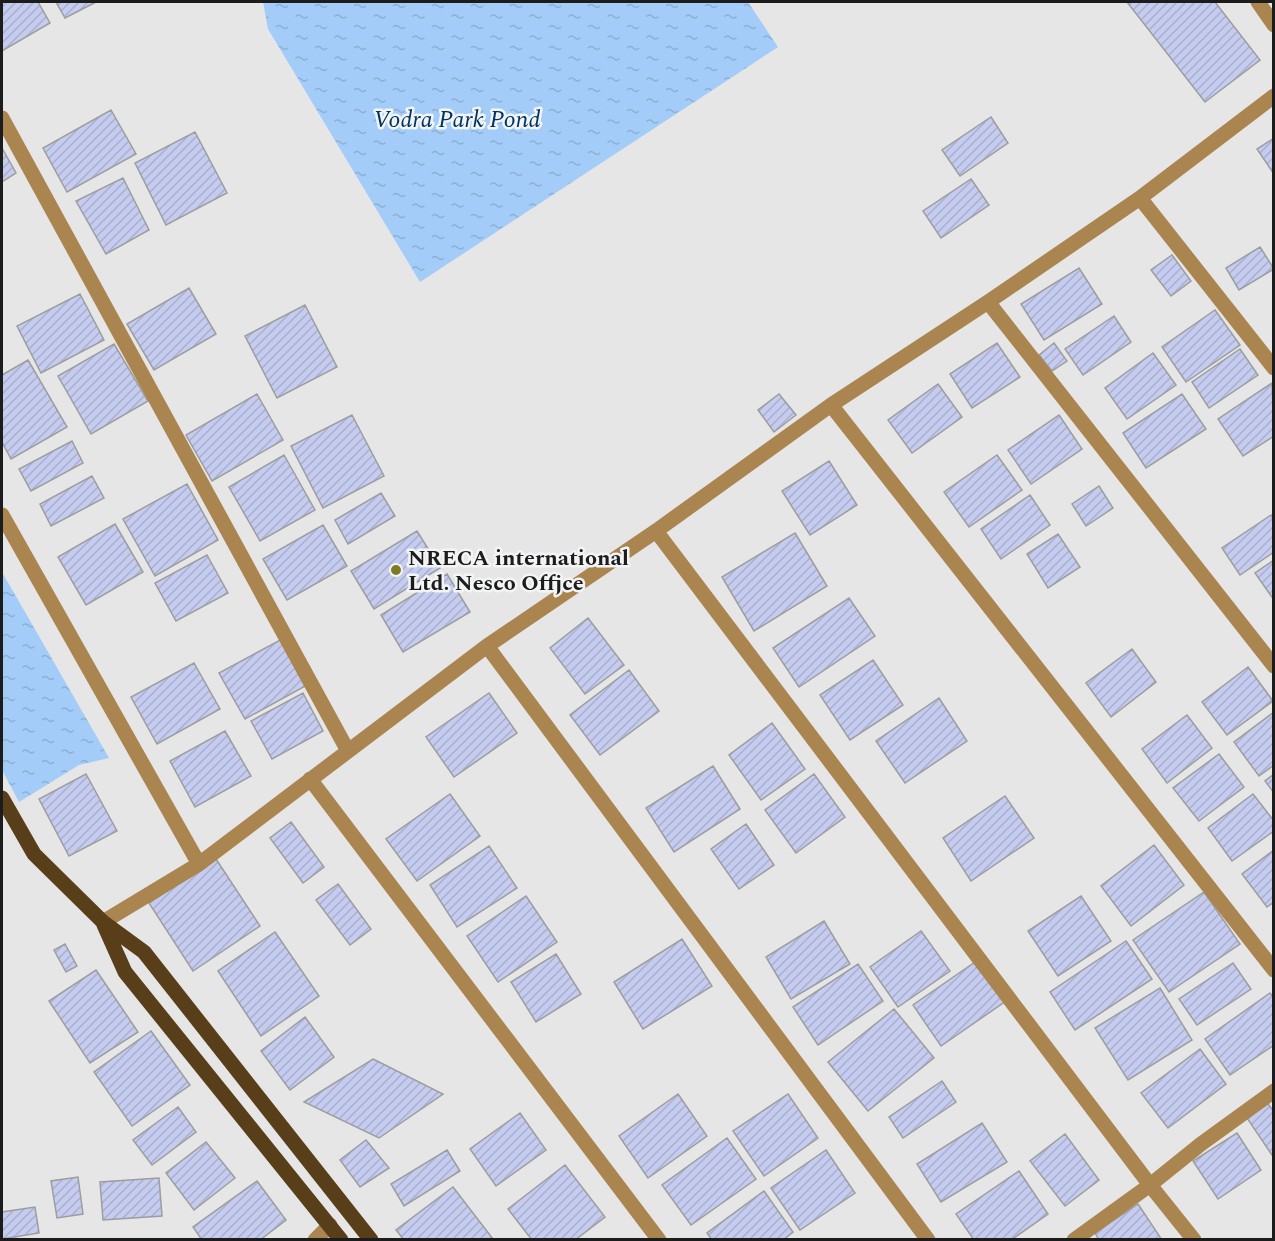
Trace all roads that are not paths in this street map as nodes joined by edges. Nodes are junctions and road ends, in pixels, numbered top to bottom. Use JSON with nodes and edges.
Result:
{"nodes":[{"id":1,"x":1258,"y":2,"type":"edge"},
{"id":2,"x":1274,"y":25,"type":"edge"},
{"id":3,"x":1274,"y":96,"type":"edge"},
{"id":4,"x":2,"y":117,"type":"edge"},
{"id":5,"x":1140,"y":198,"type":"junction"},
{"id":6,"x":988,"y":302,"type":"junction"},
{"id":7,"x":1274,"y":368,"type":"edge"},
{"id":8,"x":831,"y":405,"type":"junction"},
{"id":9,"x":2,"y":515,"type":"edge"},
{"id":10,"x":656,"y":531,"type":"junction"},
{"id":11,"x":487,"y":646,"type":"junction"},
{"id":12,"x":1274,"y":666,"type":"edge"},
{"id":13,"x":348,"y":751,"type":"junction"},
{"id":14,"x":310,"y":779,"type":"junction"},
{"id":15,"x":2,"y":798,"type":"edge"},
{"id":16,"x":199,"y":864,"type":"junction"},
{"id":17,"x":103,"y":922,"type":"junction"},
{"id":18,"x":1274,"y":970,"type":"edge"},
{"id":19,"x":1274,"y":1091,"type":"edge"},
{"id":20,"x":1150,"y":1185,"type":"junction"},
{"id":21,"x":330,"y":1226,"type":"junction"},
{"id":22,"x":315,"y":1239,"type":"edge"},
{"id":23,"x":341,"y":1239,"type":"edge"},
{"id":24,"x":371,"y":1239,"type":"edge"},
{"id":25,"x":659,"y":1239,"type":"edge"},
{"id":26,"x":928,"y":1239,"type":"edge"},
{"id":27,"x":1074,"y":1239,"type":"edge"},
{"id":28,"x":1194,"y":1239,"type":"edge"}],
"edges":[{"from":1,"to":2,"type":"street"},
{"from":3,"to":5,"type":"street"},
{"from":4,"to":13,"type":"street"},
{"from":5,"to":6,"type":"street"},
{"from":5,"to":7,"type":"street"},
{"from":6,"to":8,"type":"street"},
{"from":6,"to":12,"type":"street"},
{"from":8,"to":10,"type":"street"},
{"from":8,"to":18,"type":"street"},
{"from":9,"to":16,"type":"street"},
{"from":10,"to":11,"type":"street"},
{"from":10,"to":20,"type":"street"},
{"from":11,"to":13,"type":"street"},
{"from":11,"to":26,"type":"street"},
{"from":13,"to":14,"type":"street"},
{"from":14,"to":16,"type":"street"},
{"from":14,"to":25,"type":"street"},
{"from":15,"to":17,"type":"main road"},
{"from":16,"to":17,"type":"street"},
{"from":17,"to":21,"type":"main road"},
{"from":17,"to":24,"type":"main road"},
{"from":19,"to":20,"type":"street"},
{"from":20,"to":27,"type":"street"},
{"from":20,"to":28,"type":"street"},
{"from":21,"to":22,"type":"street"},
{"from":21,"to":23,"type":"main road"}]}
